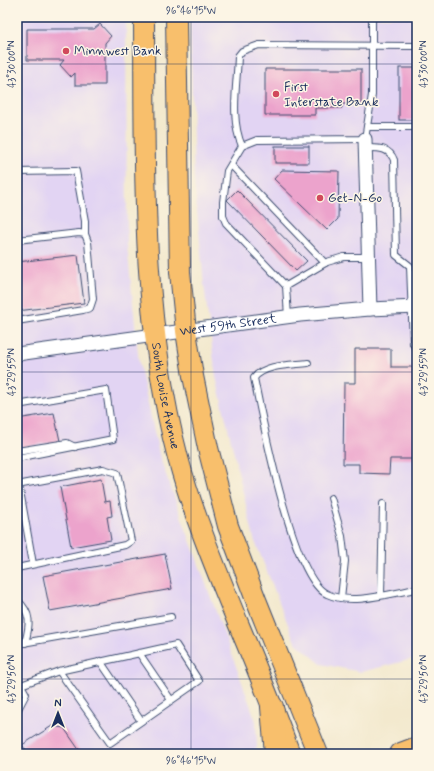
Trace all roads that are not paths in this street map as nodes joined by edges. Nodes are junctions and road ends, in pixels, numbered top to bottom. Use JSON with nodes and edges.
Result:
{"nodes":[{"id":1,"x":144,"y":17,"type":"edge"},
{"id":2,"x":176,"y":17,"type":"edge"},
{"id":3,"x":372,"y":17,"type":"edge"},
{"id":4,"x":417,"y":46,"type":"edge"},
{"id":5,"x":372,"y":47,"type":"junction"},
{"id":6,"x":417,"y":126,"type":"edge"},
{"id":7,"x":366,"y":138,"type":"junction"},
{"id":8,"x":242,"y":146,"type":"junction"},
{"id":9,"x":231,"y":165,"type":"junction"},
{"id":10,"x":17,"y":172,"type":"edge"},
{"id":11,"x":85,"y":234,"type":"junction"},
{"id":12,"x":17,"y":240,"type":"edge"},
{"id":13,"x":368,"y":257,"type":"junction"},
{"id":14,"x":325,"y":263,"type":"junction"},
{"id":15,"x":286,"y":286,"type":"junction"},
{"id":16,"x":414,"y":307,"type":"edge"},
{"id":17,"x":370,"y":308,"type":"junction"},
{"id":18,"x":288,"y":317,"type":"junction"},
{"id":19,"x":17,"y":321,"type":"edge"},
{"id":20,"x":186,"y":331,"type":"junction"},
{"id":21,"x":155,"y":335,"type":"junction"},
{"id":22,"x":416,"y":349,"type":"edge"},
{"id":23,"x":17,"y":354,"type":"edge"},
{"id":24,"x":308,"y":363,"type":"dead end"},
{"id":25,"x":17,"y":405,"type":"edge"},
{"id":26,"x":75,"y":446,"type":"junction"},
{"id":27,"x":17,"y":451,"type":"edge"},
{"id":28,"x":17,"y":458,"type":"edge"},
{"id":29,"x":18,"y":485,"type":"edge"},
{"id":30,"x":331,"y":498,"type":"dead end"},
{"id":31,"x":383,"y":504,"type":"dead end"},
{"id":32,"x":33,"y":564,"type":"junction"},
{"id":33,"x":17,"y":568,"type":"edge"},
{"id":34,"x":417,"y":589,"type":"edge"},
{"id":35,"x":381,"y":595,"type":"junction"},
{"id":36,"x":342,"y":598,"type":"junction"},
{"id":37,"x":17,"y":600,"type":"edge"},
{"id":38,"x":171,"y":617,"type":"dead end"},
{"id":39,"x":25,"y":643,"type":"junction"},
{"id":40,"x":17,"y":644,"type":"edge"},
{"id":41,"x":140,"y":653,"type":"junction"},
{"id":42,"x":100,"y":662,"type":"junction"},
{"id":43,"x":59,"y":671,"type":"junction"},
{"id":44,"x":19,"y":684,"type":"edge"},
{"id":45,"x":171,"y":700,"type":"junction"},
{"id":46,"x":272,"y":707,"type":"junction"},
{"id":47,"x":17,"y":711,"type":"edge"},
{"id":48,"x":141,"y":721,"type":"junction"},
{"id":49,"x":417,"y":748,"type":"edge"},
{"id":50,"x":276,"y":754,"type":"edge"},
{"id":51,"x":290,"y":754,"type":"edge"},
{"id":52,"x":318,"y":754,"type":"edge"},
{"id":53,"x":401,"y":754,"type":"edge"}],
"edges":[{"from":1,"to":21,"type":"main road","name":"South Louise Avenue"},
{"from":2,"to":20,"type":"main road"},
{"from":3,"to":5,"type":"lane"},
{"from":4,"to":5,"type":"lane"},
{"from":5,"to":7,"type":"lane"},
{"from":5,"to":8,"type":"lane"},
{"from":6,"to":7,"type":"lane"},
{"from":7,"to":8,"type":"lane"},
{"from":7,"to":13,"type":"street"},
{"from":7,"to":16,"type":"lane"},
{"from":8,"to":9,"type":"lane"},
{"from":9,"to":14,"type":"lane"},
{"from":9,"to":15,"type":"lane"},
{"from":10,"to":11,"type":"lane"},
{"from":11,"to":12,"type":"lane"},
{"from":11,"to":19,"type":"lane"},
{"from":13,"to":14,"type":"lane"},
{"from":13,"to":17,"type":"street"},
{"from":14,"to":15,"type":"lane"},
{"from":15,"to":18,"type":"lane"},
{"from":16,"to":17,"type":"street","name":"West 59th Street"},
{"from":16,"to":22,"type":"lane"},
{"from":17,"to":18,"type":"street","name":"West 59th Street"},
{"from":18,"to":20,"type":"street","name":"West 59th Street"},
{"from":20,"to":21,"type":"street","name":"West 59th Street"},
{"from":20,"to":52,"type":"main road"},
{"from":21,"to":23,"type":"street","name":"West 59th Street"},
{"from":21,"to":46,"type":"main road","name":"South Louise Avenue"},
{"from":24,"to":36,"type":"lane"},
{"from":25,"to":26,"type":"lane"},
{"from":26,"to":27,"type":"lane"},
{"from":26,"to":28,"type":"lane"},
{"from":29,"to":32,"type":"lane"},
{"from":29,"to":32,"type":"lane"},
{"from":30,"to":36,"type":"lane"},
{"from":31,"to":35,"type":"lane"},
{"from":32,"to":33,"type":"lane"},
{"from":34,"to":35,"type":"lane"},
{"from":35,"to":36,"type":"lane"},
{"from":37,"to":39,"type":"lane"},
{"from":38,"to":39,"type":"lane"},
{"from":39,"to":40,"type":"lane"},
{"from":41,"to":42,"type":"lane"},
{"from":41,"to":45,"type":"lane"},
{"from":41,"to":45,"type":"lane"},
{"from":42,"to":43,"type":"lane"},
{"from":42,"to":48,"type":"lane"},
{"from":43,"to":44,"type":"lane"},
{"from":43,"to":48,"type":"lane"},
{"from":44,"to":47,"type":"lane"},
{"from":45,"to":48,"type":"lane"},
{"from":46,"to":50,"type":"highway"},
{"from":46,"to":51,"type":"main road","name":"South Louise Avenue"},
{"from":49,"to":53,"type":"highway"}]}
